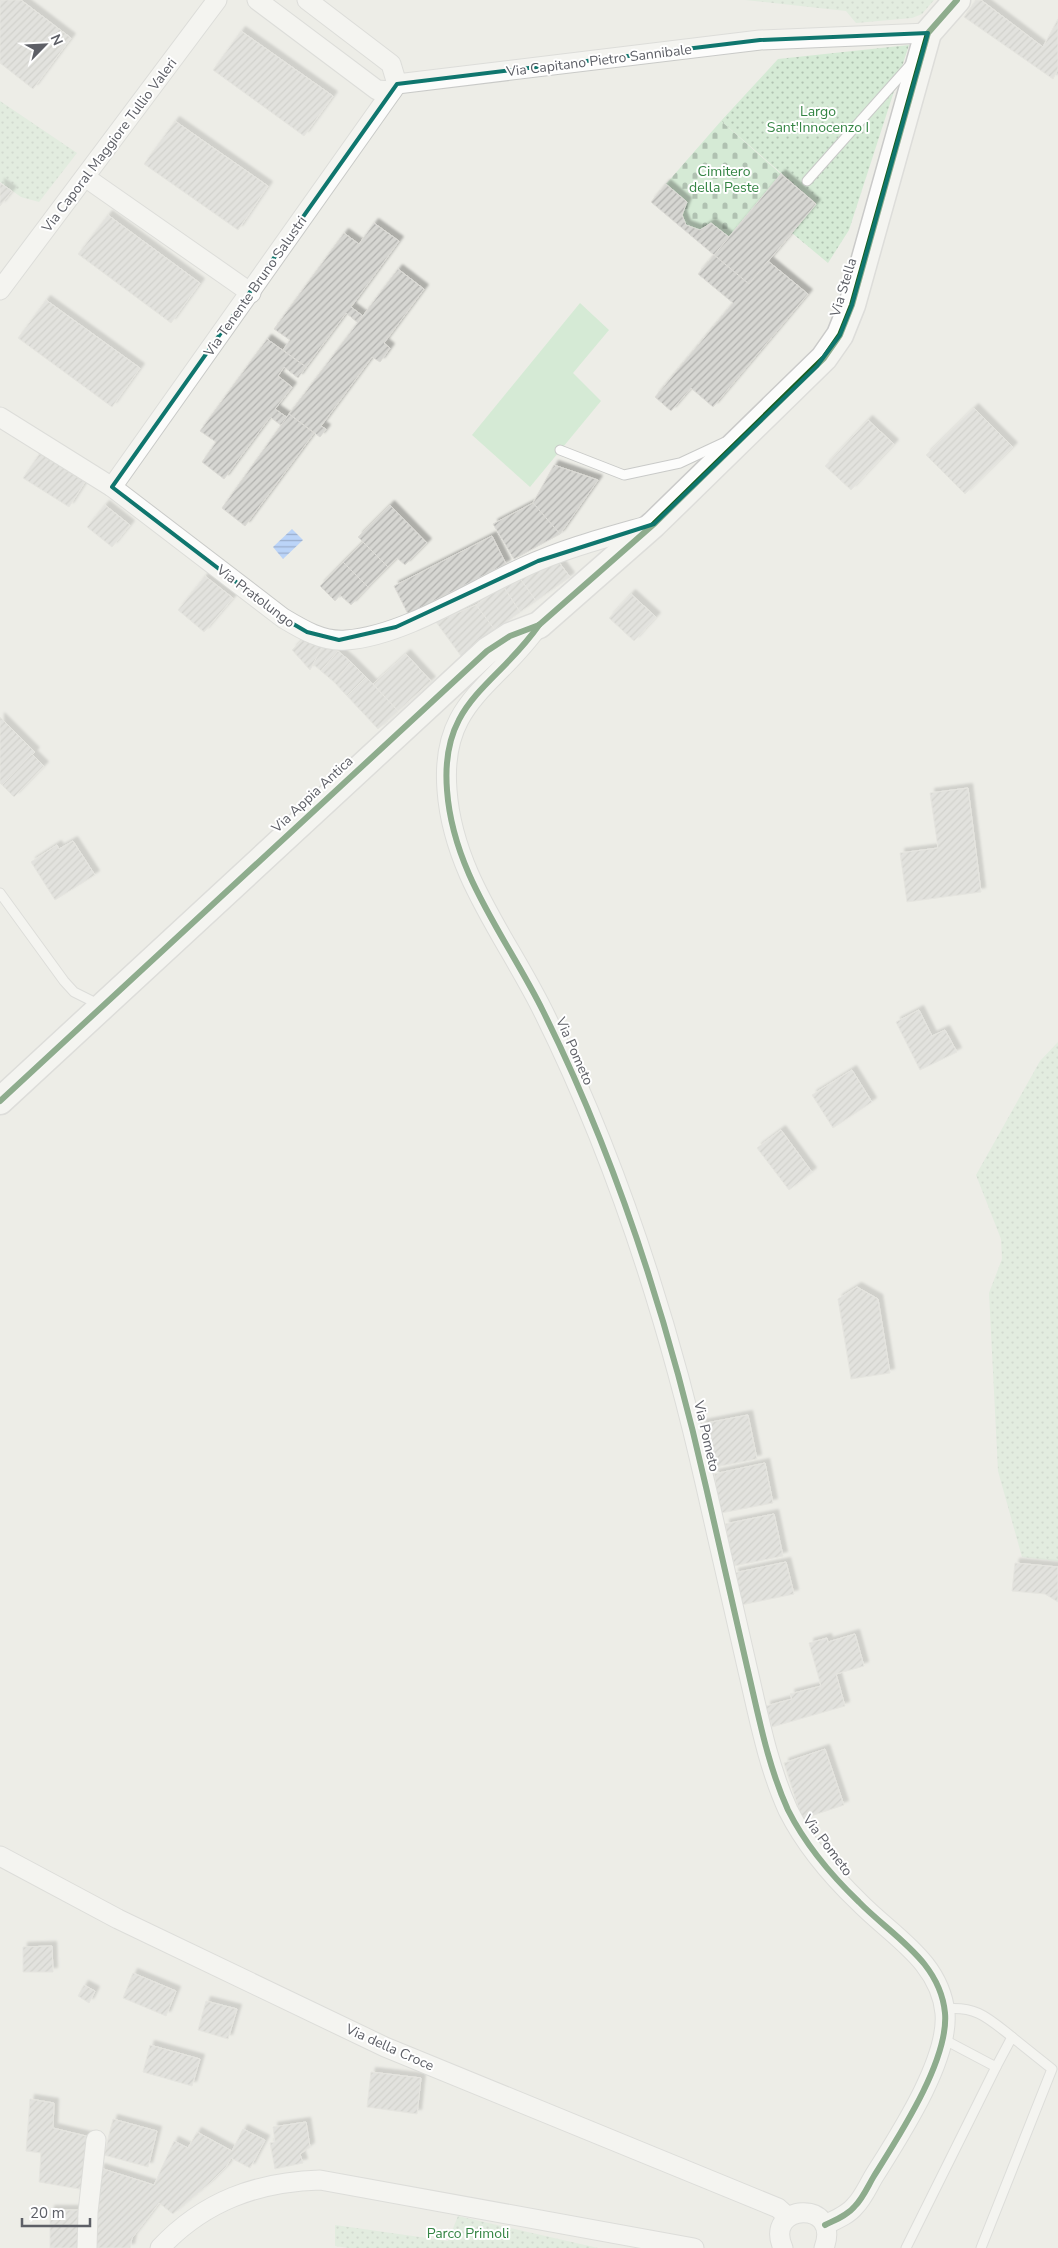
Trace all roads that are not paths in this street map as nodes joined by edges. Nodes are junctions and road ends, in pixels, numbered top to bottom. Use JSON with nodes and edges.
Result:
{"nodes":[{"id":1,"x":218,"y":0,"type":"edge"},
{"id":2,"x":256,"y":0,"type":"edge"},
{"id":3,"x":307,"y":0,"type":"edge"},
{"id":4,"x":957,"y":0,"type":"edge"},
{"id":5,"x":926,"y":42,"type":"junction"},
{"id":6,"x":394,"y":88,"type":"junction"},
{"id":7,"x":85,"y":177,"type":"junction"},
{"id":8,"x":807,"y":181,"type":"dead end"},
{"id":9,"x":0,"y":290,"type":"edge"},
{"id":10,"x":251,"y":293,"type":"junction"},
{"id":11,"x":0,"y":416,"type":"edge"},
{"id":12,"x":752,"y":429,"type":"junction"},
{"id":13,"x":560,"y":450,"type":"dead end"},
{"id":14,"x":112,"y":487,"type":"junction"},
{"id":15,"x":654,"y":524,"type":"junction"},
{"id":16,"x":539,"y":624,"type":"junction"},
{"id":17,"x":0,"y":893,"type":"edge"},
{"id":18,"x":103,"y":1007,"type":"junction"},
{"id":19,"x":0,"y":1101,"type":"edge"},
{"id":20,"x":0,"y":1856,"type":"edge"},
{"id":21,"x":945,"y":2009,"type":"junction"},
{"id":22,"x":1012,"y":2037,"type":"junction"},
{"id":23,"x":943,"y":2039,"type":"junction"},
{"id":24,"x":996,"y":2067,"type":"junction"},
{"id":25,"x":96,"y":2140,"type":"dead end"},
{"id":26,"x":788,"y":2217,"type":"junction"},
{"id":27,"x":825,"y":2225,"type":"junction"},
{"id":28,"x":167,"y":2244,"type":"edge"},
{"id":29,"x":87,"y":2248,"type":"edge"},
{"id":30,"x":694,"y":2248,"type":"edge"},
{"id":31,"x":783,"y":2248,"type":"edge"},
{"id":32,"x":824,"y":2248,"type":"edge"},
{"id":33,"x":906,"y":2248,"type":"edge"},
{"id":34,"x":981,"y":2248,"type":"edge"}],
"edges":[{"from":1,"to":7,"type":"street","name":"Via Caporal Maggiore Tullio Valeri"},
{"from":2,"to":6,"type":"street","name":"Via Capitano Pietro Sannibale"},
{"from":3,"to":6,"type":"street"},
{"from":4,"to":5,"type":"street","name":"Via Stella"},
{"from":5,"to":6,"type":"street","name":"Via Capitano Pietro Sannibale"},
{"from":5,"to":8,"type":"lane"},
{"from":5,"to":12,"type":"street","name":"Via Stella"},
{"from":6,"to":10,"type":"street","name":"Via Tenente Bruno Salustri"},
{"from":7,"to":9,"type":"street","name":"Via Caporal Maggiore Tullio Valeri"},
{"from":7,"to":10,"type":"street"},
{"from":10,"to":14,"type":"street","name":"Via Tenente Bruno Salustri"},
{"from":11,"to":14,"type":"street","name":"Via Pratolungo"},
{"from":12,"to":13,"type":"lane"},
{"from":12,"to":15,"type":"street","name":"Via Stella"},
{"from":14,"to":15,"type":"street","name":"Via Pratolungo"},
{"from":15,"to":16,"type":"street","name":"Via Appia Antica"},
{"from":16,"to":18,"type":"street","name":"Via Appia Antica"},
{"from":16,"to":21,"type":"street","name":"Via Pometo"},
{"from":17,"to":18,"type":"lane"},
{"from":18,"to":19,"type":"street","name":"Via Appia Antica"},
{"from":20,"to":26,"type":"street","name":"Via della Croce"},
{"from":21,"to":22,"type":"lane"},
{"from":21,"to":23,"type":"street","name":"Via Pometo"},
{"from":22,"to":24,"type":"lane"},
{"from":22,"to":34,"type":"lane"},
{"from":23,"to":24,"type":"lane"},
{"from":23,"to":27,"type":"street","name":"Via Pometo"},
{"from":24,"to":33,"type":"lane"},
{"from":25,"to":29,"type":"street"},
{"from":26,"to":27,"type":"street"},
{"from":26,"to":31,"type":"street"},
{"from":27,"to":32,"type":"street"},
{"from":28,"to":30,"type":"street"}]}
